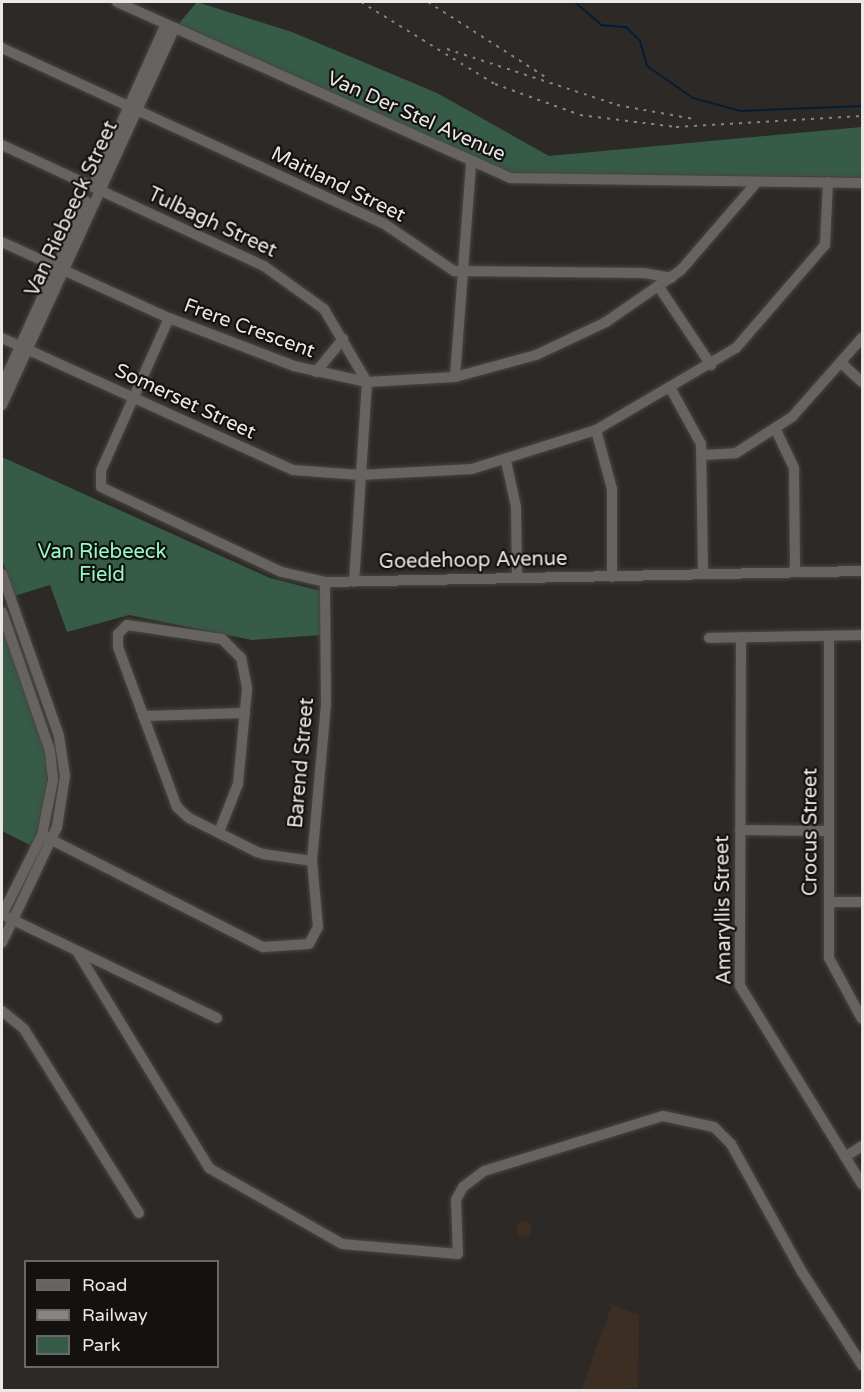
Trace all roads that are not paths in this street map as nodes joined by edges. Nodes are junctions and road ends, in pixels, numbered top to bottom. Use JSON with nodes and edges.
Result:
{"nodes":[{"id":1,"x":117,"y":2,"type":"edge"},
{"id":2,"x":171,"y":26,"type":"junction"},
{"id":3,"x":2,"y":48,"type":"edge"},
{"id":4,"x":133,"y":108,"type":"junction"},
{"id":5,"x":2,"y":145,"type":"edge"},
{"id":6,"x":471,"y":163,"type":"junction"},
{"id":7,"x":757,"y":182,"type":"junction"},
{"id":8,"x":828,"y":182,"type":"junction"},
{"id":9,"x":862,"y":183,"type":"edge"},
{"id":10,"x":95,"y":188,"type":"junction"},
{"id":11,"x":2,"y":242,"type":"edge"},
{"id":12,"x":60,"y":268,"type":"junction"},
{"id":13,"x":463,"y":273,"type":"junction"},
{"id":14,"x":672,"y":278,"type":"junction"},
{"id":15,"x":659,"y":287,"type":"junction"},
{"id":16,"x":169,"y":318,"type":"junction"},
{"id":17,"x":2,"y":338,"type":"edge"},
{"id":18,"x":862,"y":338,"type":"edge"},
{"id":19,"x":343,"y":339,"type":"junction"},
{"id":20,"x":23,"y":348,"type":"junction"},
{"id":21,"x":841,"y":363,"type":"junction"},
{"id":22,"x":711,"y":365,"type":"junction"},
{"id":23,"x":316,"y":372,"type":"junction"},
{"id":24,"x":455,"y":377,"type":"junction"},
{"id":25,"x":367,"y":382,"type":"junction"},
{"id":26,"x":862,"y":382,"type":"edge"},
{"id":27,"x":2,"y":386,"type":"edge"},
{"id":28,"x":672,"y":391,"type":"junction"},
{"id":29,"x":134,"y":399,"type":"junction"},
{"id":30,"x":2,"y":405,"type":"edge"},
{"id":31,"x":775,"y":428,"type":"junction"},
{"id":32,"x":596,"y":430,"type":"junction"},
{"id":33,"x":702,"y":454,"type":"junction"},
{"id":34,"x":507,"y":461,"type":"junction"},
{"id":35,"x":360,"y":475,"type":"junction"},
{"id":36,"x":862,"y":571,"type":"edge"},
{"id":37,"x":795,"y":572,"type":"junction"},
{"id":38,"x":2,"y":574,"type":"edge"},
{"id":39,"x":703,"y":574,"type":"junction"},
{"id":40,"x":612,"y":576,"type":"junction"},
{"id":41,"x":517,"y":578,"type":"junction"},
{"id":42,"x":325,"y":582,"type":"junction"},
{"id":43,"x":354,"y":582,"type":"junction"},
{"id":44,"x":2,"y":612,"type":"edge"},
{"id":45,"x":862,"y":635,"type":"edge"},
{"id":46,"x":829,"y":636,"type":"junction"},
{"id":47,"x":741,"y":637,"type":"junction"},
{"id":48,"x":709,"y":638,"type":"dead end"},
{"id":49,"x":245,"y":713,"type":"junction"},
{"id":50,"x":143,"y":716,"type":"junction"},
{"id":51,"x":740,"y":830,"type":"junction"},
{"id":52,"x":829,"y":831,"type":"junction"},
{"id":53,"x":219,"y":832,"type":"junction"},
{"id":54,"x":47,"y":838,"type":"junction"},
{"id":55,"x":312,"y":861,"type":"junction"},
{"id":56,"x":829,"y":902,"type":"junction"},
{"id":57,"x":862,"y":903,"type":"edge"},
{"id":58,"x":2,"y":914,"type":"edge"},
{"id":59,"x":13,"y":920,"type":"junction"},
{"id":60,"x":2,"y":943,"type":"edge"},
{"id":61,"x":78,"y":952,"type":"junction"},
{"id":62,"x":2,"y":1011,"type":"edge"},
{"id":63,"x":217,"y":1018,"type":"dead end"},
{"id":64,"x":862,"y":1019,"type":"edge"},
{"id":65,"x":862,"y":1146,"type":"edge"},
{"id":66,"x":845,"y":1157,"type":"junction"},
{"id":67,"x":862,"y":1184,"type":"edge"},
{"id":68,"x":139,"y":1213,"type":"dead end"},
{"id":69,"x":862,"y":1365,"type":"edge"}],
"edges":[{"from":1,"to":2,"type":"street","name":"Van Der Stel Avenue"},
{"from":2,"to":4,"type":"street","name":"Van Riebeeck Street"},
{"from":2,"to":6,"type":"street","name":"Van Der Stel Avenue"},
{"from":3,"to":4,"type":"street","name":"Maitland Street"},
{"from":4,"to":10,"type":"street","name":"Van Riebeeck Street"},
{"from":4,"to":13,"type":"street","name":"Maitland Street"},
{"from":5,"to":10,"type":"street","name":"Tulbagh Street"},
{"from":6,"to":7,"type":"street","name":"Van Der Stel Avenue"},
{"from":6,"to":13,"type":"street"},
{"from":7,"to":8,"type":"street","name":"Van Der Stel Avenue"},
{"from":7,"to":14,"type":"street","name":"Frere Crescent"},
{"from":8,"to":9,"type":"street","name":"Van Der Stel Avenue"},
{"from":8,"to":22,"type":"street","name":"Somerset Street"},
{"from":10,"to":12,"type":"street","name":"Van Riebeeck Street"},
{"from":10,"to":19,"type":"street","name":"Tulbagh Street"},
{"from":11,"to":12,"type":"street","name":"Frere Crescent"},
{"from":12,"to":16,"type":"street","name":"Frere Crescent"},
{"from":12,"to":20,"type":"street","name":"Van Riebeeck Street"},
{"from":13,"to":14,"type":"street"},
{"from":13,"to":24,"type":"street"},
{"from":14,"to":15,"type":"street","name":"Frere Crescent"},
{"from":15,"to":22,"type":"street"},
{"from":15,"to":24,"type":"street","name":"Frere Crescent"},
{"from":16,"to":23,"type":"street","name":"Frere Crescent"},
{"from":16,"to":29,"type":"street"},
{"from":17,"to":20,"type":"street","name":"Somerset Street"},
{"from":18,"to":21,"type":"street"},
{"from":19,"to":23,"type":"street"},
{"from":19,"to":25,"type":"street","name":"Tulbagh Street"},
{"from":20,"to":27,"type":"street","name":"Van Riebeeck Street"},
{"from":20,"to":29,"type":"street","name":"Somerset Street"},
{"from":20,"to":30,"type":"street","name":"Van Riebeeck Street"},
{"from":21,"to":26,"type":"street"},
{"from":21,"to":31,"type":"street"},
{"from":22,"to":28,"type":"street","name":"Somerset Street"},
{"from":23,"to":25,"type":"street","name":"Frere Crescent"},
{"from":24,"to":25,"type":"street","name":"Frere Crescent"},
{"from":25,"to":35,"type":"street"},
{"from":28,"to":32,"type":"street","name":"Somerset Street"},
{"from":28,"to":33,"type":"street"},
{"from":29,"to":35,"type":"street","name":"Somerset Street"},
{"from":29,"to":42,"type":"street","name":"Goedehoop Avenue"},
{"from":31,"to":33,"type":"street"},
{"from":31,"to":37,"type":"street"},
{"from":32,"to":34,"type":"street","name":"Somerset Street"},
{"from":32,"to":40,"type":"street"},
{"from":33,"to":39,"type":"street"},
{"from":34,"to":35,"type":"street","name":"Somerset Street"},
{"from":34,"to":41,"type":"street"},
{"from":35,"to":43,"type":"street"},
{"from":36,"to":37,"type":"street","name":"Goedehoop Avenue"},
{"from":37,"to":39,"type":"street","name":"Goedehoop Avenue"},
{"from":38,"to":54,"type":"street"},
{"from":39,"to":40,"type":"street","name":"Goedehoop Avenue"},
{"from":40,"to":41,"type":"street","name":"Goedehoop Avenue"},
{"from":41,"to":43,"type":"street","name":"Goedehoop Avenue"},
{"from":42,"to":43,"type":"street","name":"Goedehoop Avenue"},
{"from":42,"to":55,"type":"street","name":"Barend Street"},
{"from":44,"to":54,"type":"street"},
{"from":45,"to":46,"type":"street"},
{"from":46,"to":47,"type":"street"},
{"from":46,"to":52,"type":"street","name":"Crocus Street"},
{"from":47,"to":48,"type":"street"},
{"from":47,"to":51,"type":"street","name":"Amaryllis Street"},
{"from":49,"to":50,"type":"street"},
{"from":49,"to":50,"type":"street"},
{"from":49,"to":53,"type":"street"},
{"from":50,"to":53,"type":"street"},
{"from":51,"to":52,"type":"street"},
{"from":51,"to":66,"type":"street","name":"Amaryllis Street"},
{"from":52,"to":56,"type":"street","name":"Crocus Street"},
{"from":53,"to":55,"type":"street"},
{"from":54,"to":55,"type":"street","name":"Barend Street"},
{"from":54,"to":58,"type":"street"},
{"from":54,"to":59,"type":"street"},
{"from":56,"to":57,"type":"street"},
{"from":56,"to":64,"type":"street","name":"Crocus Street"},
{"from":58,"to":59,"type":"street"},
{"from":59,"to":60,"type":"street"},
{"from":59,"to":61,"type":"street"},
{"from":61,"to":63,"type":"street"},
{"from":61,"to":69,"type":"street"},
{"from":62,"to":68,"type":"street"},
{"from":65,"to":66,"type":"street"},
{"from":66,"to":67,"type":"street","name":"Amaryllis Street"}]}
